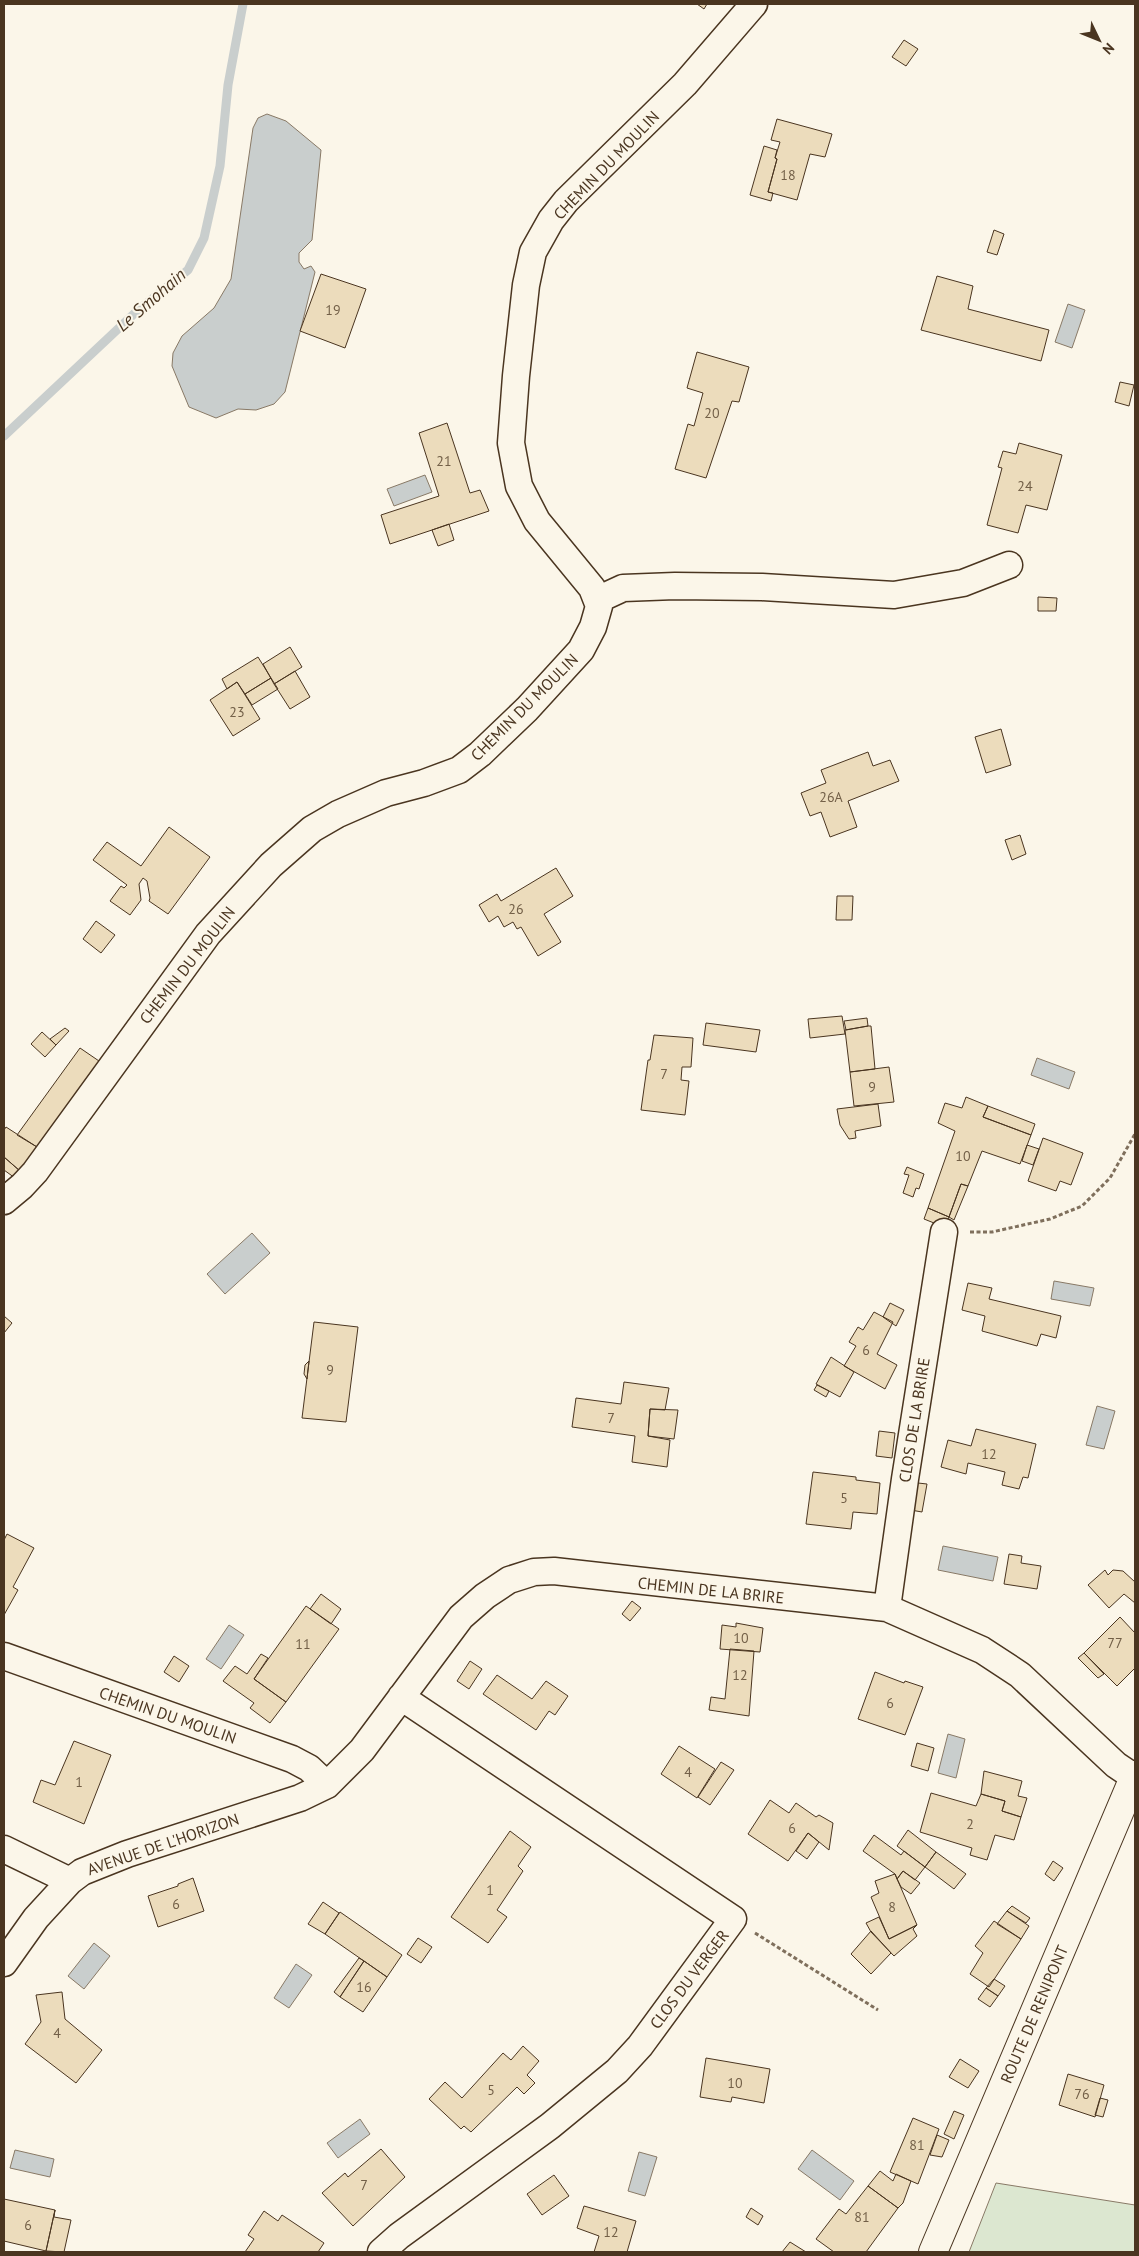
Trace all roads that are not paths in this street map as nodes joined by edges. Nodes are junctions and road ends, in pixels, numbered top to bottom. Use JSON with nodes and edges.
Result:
{"nodes":[{"id":1,"x":754,"y":4,"type":"edge"},
{"id":2,"x":1009,"y":565,"type":"dead end"},
{"id":3,"x":597,"y":600,"type":"junction"},
{"id":4,"x":4,"y":1201,"type":"edge"},
{"id":5,"x":944,"y":1232,"type":"road end"},
{"id":6,"x":887,"y":1608,"type":"junction"},
{"id":7,"x":4,"y":1656,"type":"edge"},
{"id":8,"x":401,"y":1697,"type":"junction"},
{"id":9,"x":1135,"y":1776,"type":"edge"},
{"id":10,"x":327,"y":1785,"type":"junction"},
{"id":11,"x":4,"y":1849,"type":"edge"},
{"id":12,"x":70,"y":1881,"type":"junction"},
{"id":13,"x":4,"y":1963,"type":"edge"},
{"id":14,"x":382,"y":2252,"type":"edge"},
{"id":15,"x":933,"y":2252,"type":"edge"}],
"edges":[{"from":1,"to":3,"type":"street","name":"CHEMIN DU MOULIN"},
{"from":2,"to":3,"type":"street"},
{"from":3,"to":4,"type":"street","name":"CHEMIN DU MOULIN"},
{"from":5,"to":6,"type":"street","name":"CLOS DE LA BRIRE"},
{"from":6,"to":8,"type":"street","name":"CHEMIN DE LA BRIRE"},
{"from":6,"to":9,"type":"street","name":"CHEMIN DE LA BRIRE"},
{"from":7,"to":10,"type":"street","name":"CHEMIN DU MOULIN"},
{"from":8,"to":10,"type":"street","name":"CHEMIN DE LA BRIRE"},
{"from":8,"to":14,"type":"street","name":"CLOS DU VERGER"},
{"from":9,"to":15,"type":"street","name":"ROUTE DE RENIPONT"},
{"from":10,"to":12,"type":"street","name":"AVENUE DE L'HORIZON"},
{"from":11,"to":12,"type":"street","name":"AVENUE DE L'HORIZON"},
{"from":12,"to":13,"type":"street"}]}
